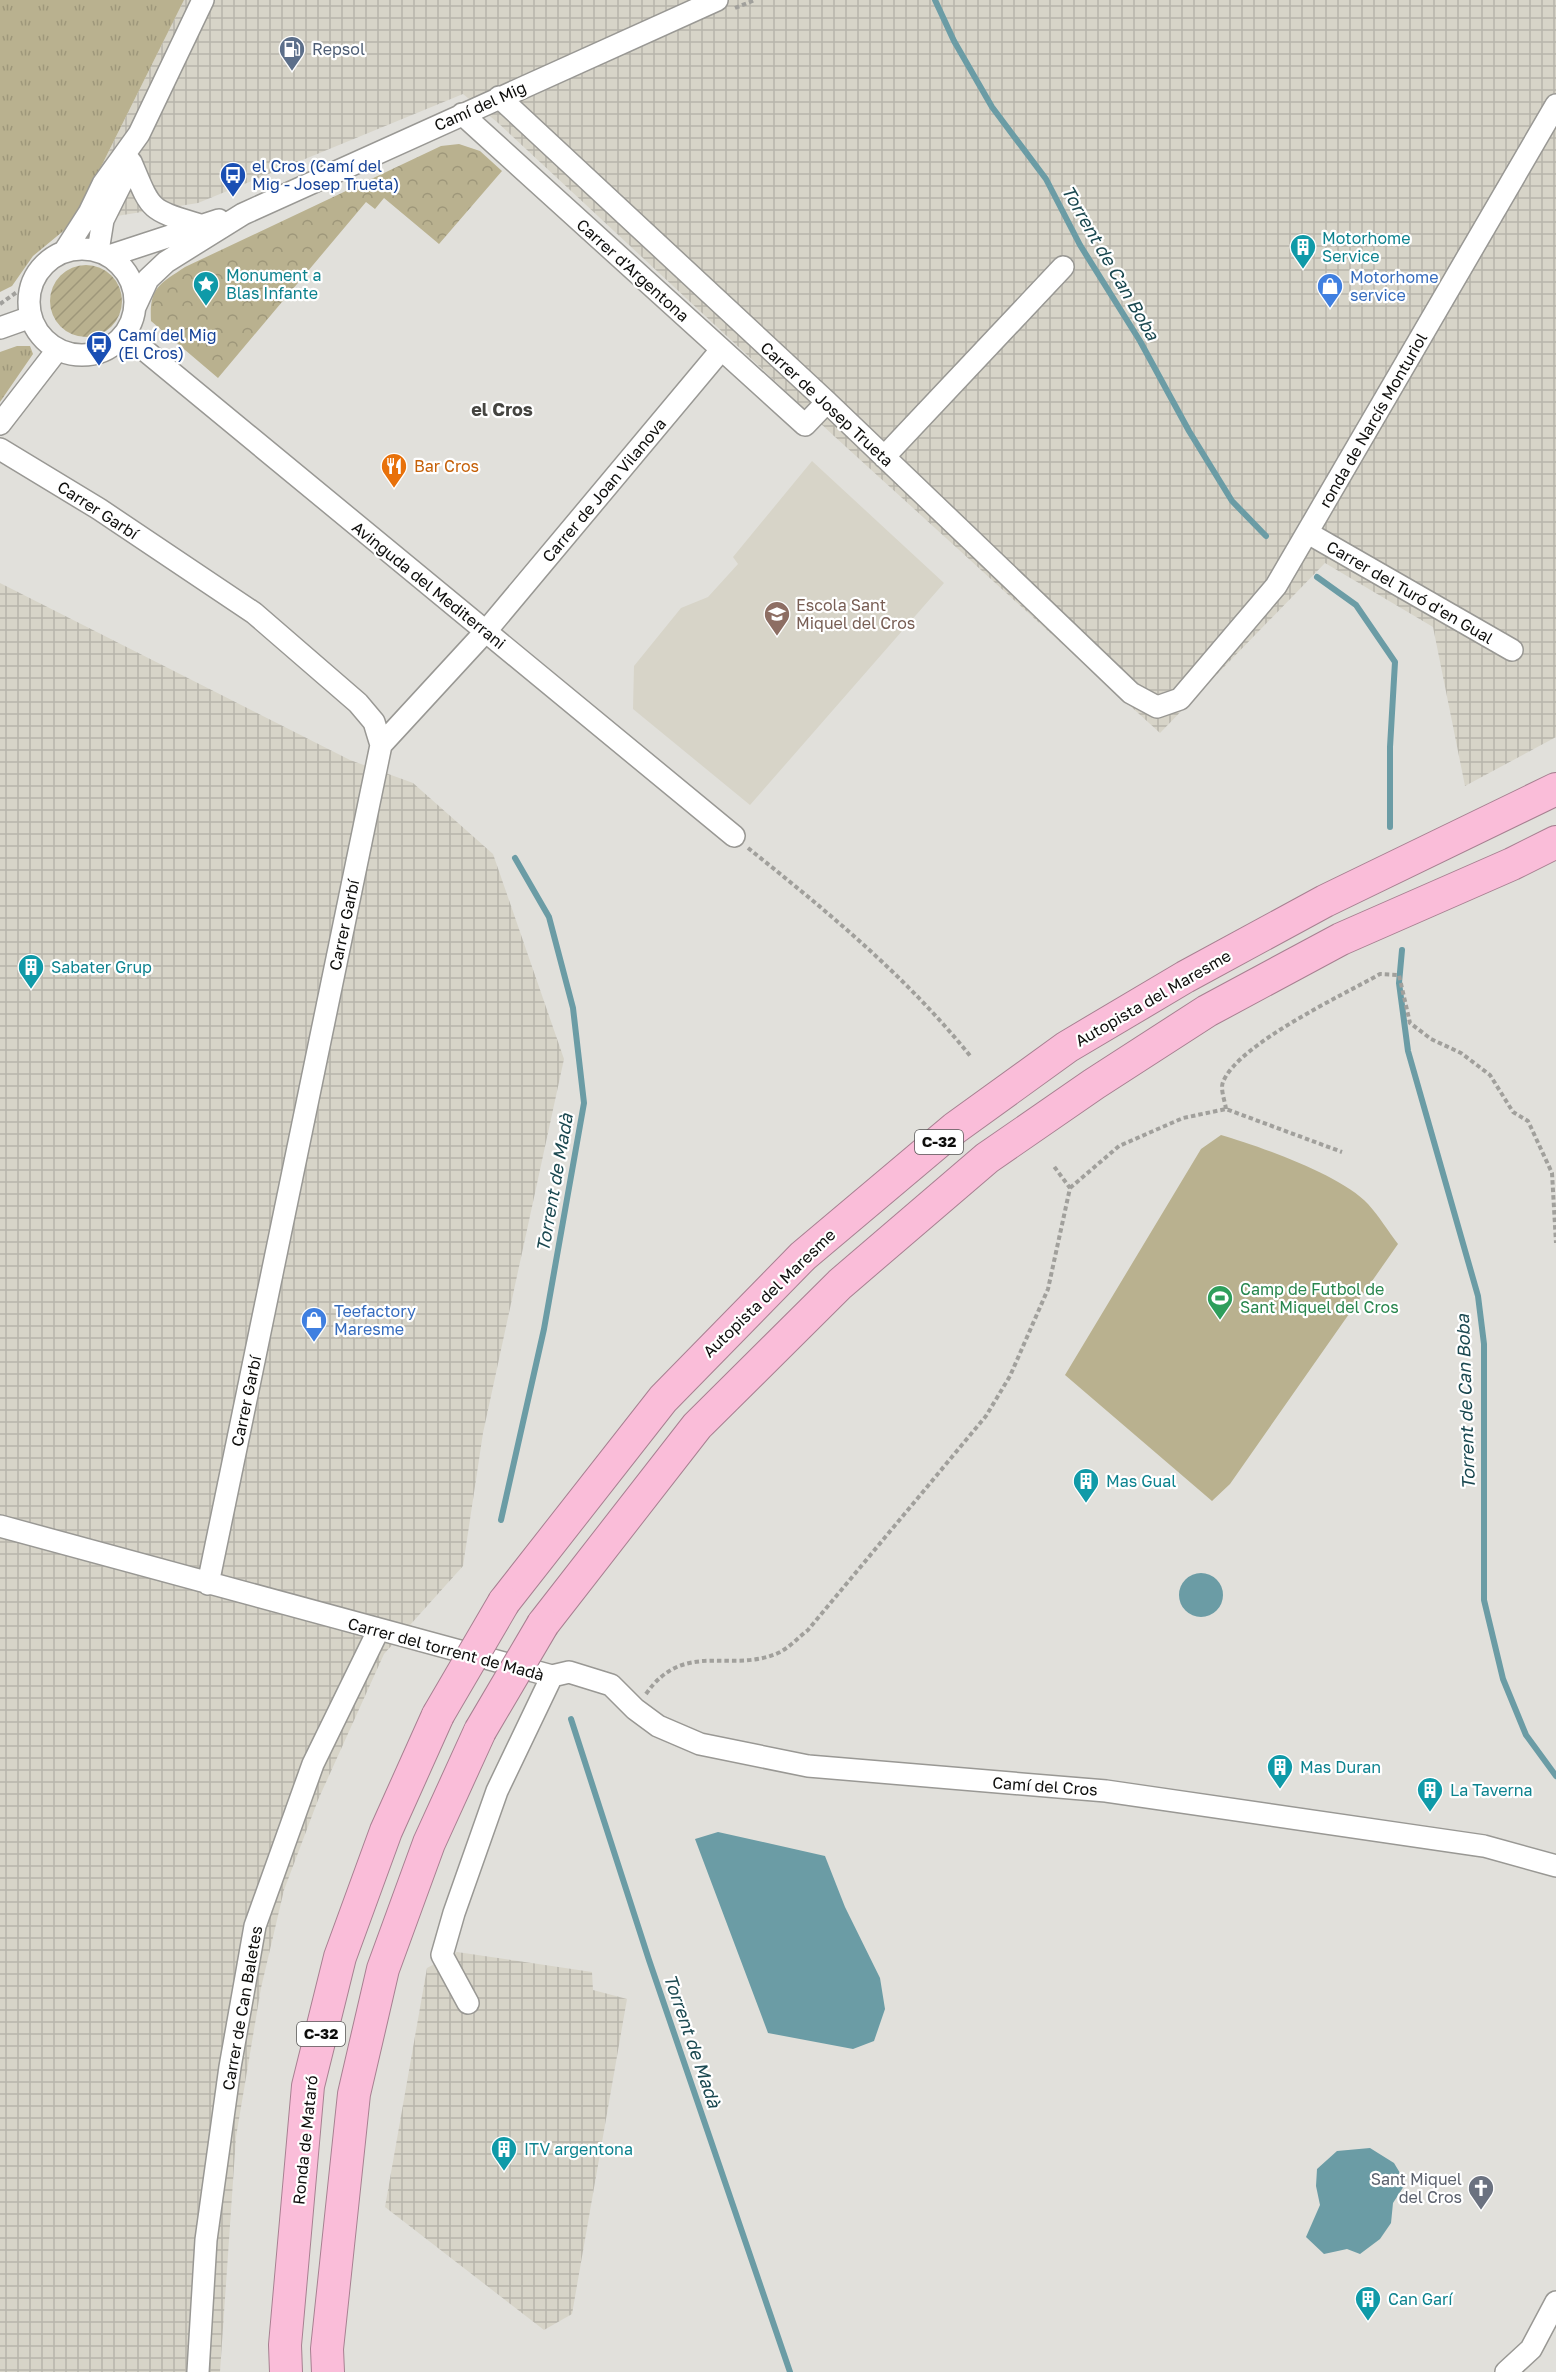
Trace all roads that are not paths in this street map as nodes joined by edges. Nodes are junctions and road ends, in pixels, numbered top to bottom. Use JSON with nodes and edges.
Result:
{"nodes":[{"id":1,"x":203,"y":0,"type":"edge"},
{"id":2,"x":717,"y":0,"type":"edge"},
{"id":3,"x":500,"y":97,"type":"junction"},
{"id":4,"x":1556,"y":105,"type":"edge"},
{"id":5,"x":462,"y":114,"type":"junction"},
{"id":6,"x":139,"y":134,"type":"junction"},
{"id":7,"x":131,"y":162,"type":"junction"},
{"id":8,"x":243,"y":214,"type":"junction"},
{"id":9,"x":200,"y":225,"type":"junction"},
{"id":10,"x":64,"y":252,"type":"junction"},
{"id":11,"x":103,"y":254,"type":"junction"},
{"id":12,"x":1063,"y":267,"type":"dead end"},
{"id":13,"x":135,"y":307,"type":"junction"},
{"id":14,"x":32,"y":317,"type":"junction"},
{"id":15,"x":0,"y":328,"type":"edge"},
{"id":16,"x":125,"y":334,"type":"junction"},
{"id":17,"x":58,"y":349,"type":"junction"},
{"id":18,"x":721,"y":350,"type":"junction"},
{"id":19,"x":827,"y":402,"type":"junction"},
{"id":20,"x":0,"y":424,"type":"edge"},
{"id":21,"x":0,"y":449,"type":"edge"},
{"id":22,"x":884,"y":457,"type":"junction"},
{"id":23,"x":1308,"y":533,"type":"junction"},
{"id":24,"x":486,"y":631,"type":"junction"},
{"id":25,"x":1512,"y":650,"type":"dead end"},
{"id":26,"x":1157,"y":707,"type":"joint"},
{"id":27,"x":381,"y":745,"type":"junction"},
{"id":28,"x":1556,"y":789,"type":"edge"},
{"id":29,"x":734,"y":836,"type":"road end"},
{"id":30,"x":1556,"y":842,"type":"edge"},
{"id":31,"x":0,"y":1526,"type":"edge"},
{"id":32,"x":208,"y":1584,"type":"junction"},
{"id":33,"x":378,"y":1631,"type":"junction"},
{"id":34,"x":552,"y":1676,"type":"junction"},
{"id":35,"x":438,"y":1715,"type":"joint"},
{"id":36,"x":1556,"y":1866,"type":"edge"},
{"id":37,"x":468,"y":2003,"type":"dead end"},
{"id":38,"x":1556,"y":2302,"type":"edge"},
{"id":39,"x":198,"y":2372,"type":"edge"},
{"id":40,"x":286,"y":2372,"type":"edge"},
{"id":41,"x":328,"y":2372,"type":"edge"},
{"id":42,"x":1506,"y":2372,"type":"edge"}],
"edges":[{"from":1,"to":6,"type":"street"},
{"from":2,"to":3,"type":"street","name":"Camí del Mig"},
{"from":3,"to":5,"type":"street","name":"Camí del Mig"},
{"from":3,"to":19,"type":"street","name":"Carrer de Josep Trueta"},
{"from":4,"to":23,"type":"street","name":"ronda de Narcís Monturiol"},
{"from":5,"to":8,"type":"street","name":"Camí del Mig"},
{"from":5,"to":18,"type":"street","name":"Carrer d'Argentona"},
{"from":6,"to":7,"type":"street"},
{"from":6,"to":10,"type":"street"},
{"from":7,"to":9,"type":"street"},
{"from":7,"to":11,"type":"street"},
{"from":8,"to":9,"type":"street","name":"Camí del Mig"},
{"from":8,"to":13,"type":"street","name":"Camí del Mig"},
{"from":9,"to":11,"type":"street","name":"Camí del Mig"},
{"from":10,"to":11,"type":"street"},
{"from":10,"to":14,"type":"street"},
{"from":11,"to":13,"type":"street"},
{"from":12,"to":22,"type":"street"},
{"from":13,"to":16,"type":"street"},
{"from":14,"to":15,"type":"street"},
{"from":14,"to":17,"type":"street"},
{"from":16,"to":17,"type":"street"},
{"from":16,"to":24,"type":"street","name":"Avinguda del Mediterrani"},
{"from":17,"to":20,"type":"street"},
{"from":18,"to":19,"type":"street","name":"Carrer d'Argentona"},
{"from":18,"to":24,"type":"street","name":"Carrer de Joan Vilanova"},
{"from":19,"to":22,"type":"street","name":"Carrer de Josep Trueta"},
{"from":21,"to":27,"type":"street","name":"Carrer Garbí"},
{"from":22,"to":26,"type":"street","name":"Carrer de Josep Trueta"},
{"from":23,"to":25,"type":"street","name":"Carrer del Turó d'en Gual"},
{"from":23,"to":26,"type":"street","name":"ronda de Narcís Monturiol"},
{"from":24,"to":27,"type":"street","name":"Carrer de Joan Vilanova"},
{"from":24,"to":29,"type":"street","name":"Avinguda del Mediterrani"},
{"from":27,"to":32,"type":"street","name":"Carrer Garbí"},
{"from":28,"to":35,"type":"highway","name":"Autopista del Maresme","number":"C-32","bridge":true},
{"from":30,"to":41,"type":"highway","number":"C-32","bridge":true},
{"from":31,"to":32,"type":"street","name":"Carrer del torrent de Madà"},
{"from":32,"to":33,"type":"street","name":"Carrer del torrent de Madà"},
{"from":33,"to":34,"type":"street","name":"Carrer del torrent de Madà"},
{"from":33,"to":39,"type":"street","name":"Carrer de Can Baletes"},
{"from":34,"to":36,"type":"street","name":"Camí del Cros"},
{"from":34,"to":37,"type":"street","name":"Carrer del torrent de Madà"},
{"from":35,"to":40,"type":"highway","name":"Ronda de Mataró","number":"C-32"},
{"from":38,"to":42,"type":"street"}]}
